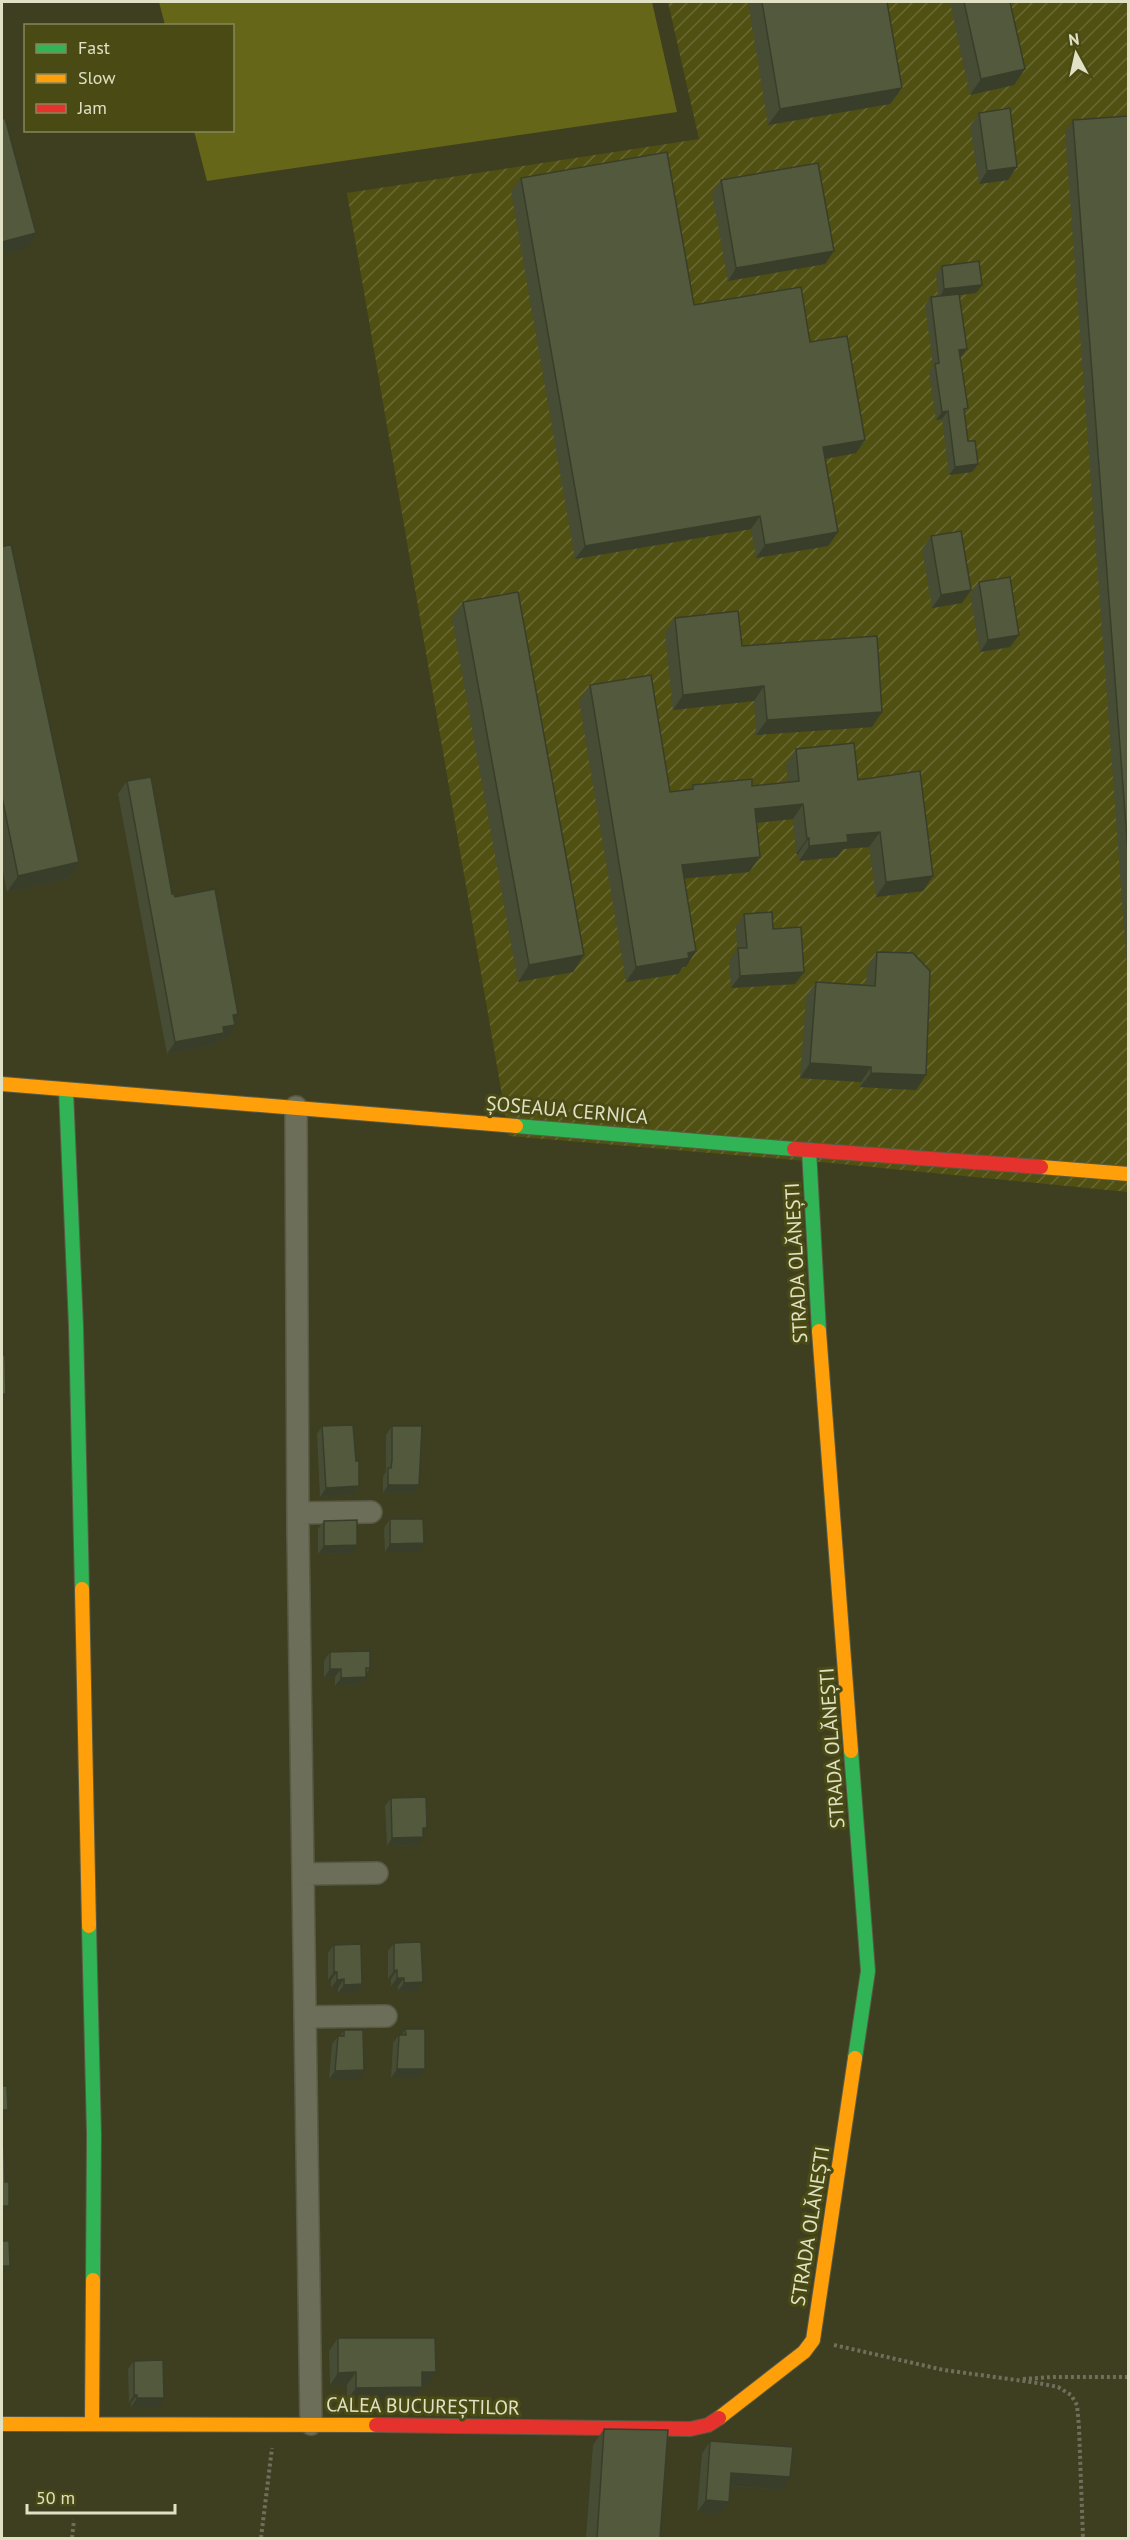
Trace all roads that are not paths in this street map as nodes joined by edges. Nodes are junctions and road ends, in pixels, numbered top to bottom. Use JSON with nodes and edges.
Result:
{"nodes":[{"id":1,"x":2,"y":1084,"type":"edge"},
{"id":2,"x":66,"y":1090,"type":"junction"},
{"id":3,"x":296,"y":1107,"type":"junction"},
{"id":4,"x":809,"y":1150,"type":"junction"},
{"id":5,"x":1128,"y":1174,"type":"edge"},
{"id":6,"x":371,"y":1512,"type":"dead end"},
{"id":7,"x":298,"y":1513,"type":"junction"},
{"id":8,"x":377,"y":1873,"type":"dead end"},
{"id":9,"x":303,"y":1874,"type":"junction"},
{"id":10,"x":386,"y":2016,"type":"dead end"},
{"id":11,"x":305,"y":2018,"type":"junction"},
{"id":12,"x":813,"y":2340,"type":"joint"},
{"id":13,"x":92,"y":2422,"type":"junction"},
{"id":14,"x":2,"y":2424,"type":"edge"},
{"id":15,"x":311,"y":2424,"type":"junction"}],
"edges":[{"from":1,"to":2,"type":"street","name":"ȘOSEAUA CERNICA"},
{"from":2,"to":3,"type":"street","name":"ȘOSEAUA CERNICA"},
{"from":2,"to":13,"type":"street"},
{"from":3,"to":4,"type":"street","name":"ȘOSEAUA CERNICA"},
{"from":3,"to":7,"type":"street"},
{"from":4,"to":5,"type":"street","name":"ȘOSEAUA CERNICA"},
{"from":4,"to":12,"type":"street","name":"STRADA OLĂNEȘTI"},
{"from":6,"to":7,"type":"street"},
{"from":7,"to":9,"type":"street"},
{"from":8,"to":9,"type":"street"},
{"from":9,"to":11,"type":"street"},
{"from":10,"to":11,"type":"street"},
{"from":11,"to":15,"type":"street"},
{"from":12,"to":15,"type":"street","name":"CALEA BUCUREȘTILOR"},
{"from":13,"to":14,"type":"street","name":"CALEA BUCUREȘTILOR"},
{"from":13,"to":15,"type":"street","name":"CALEA BUCUREȘTILOR"}]}
